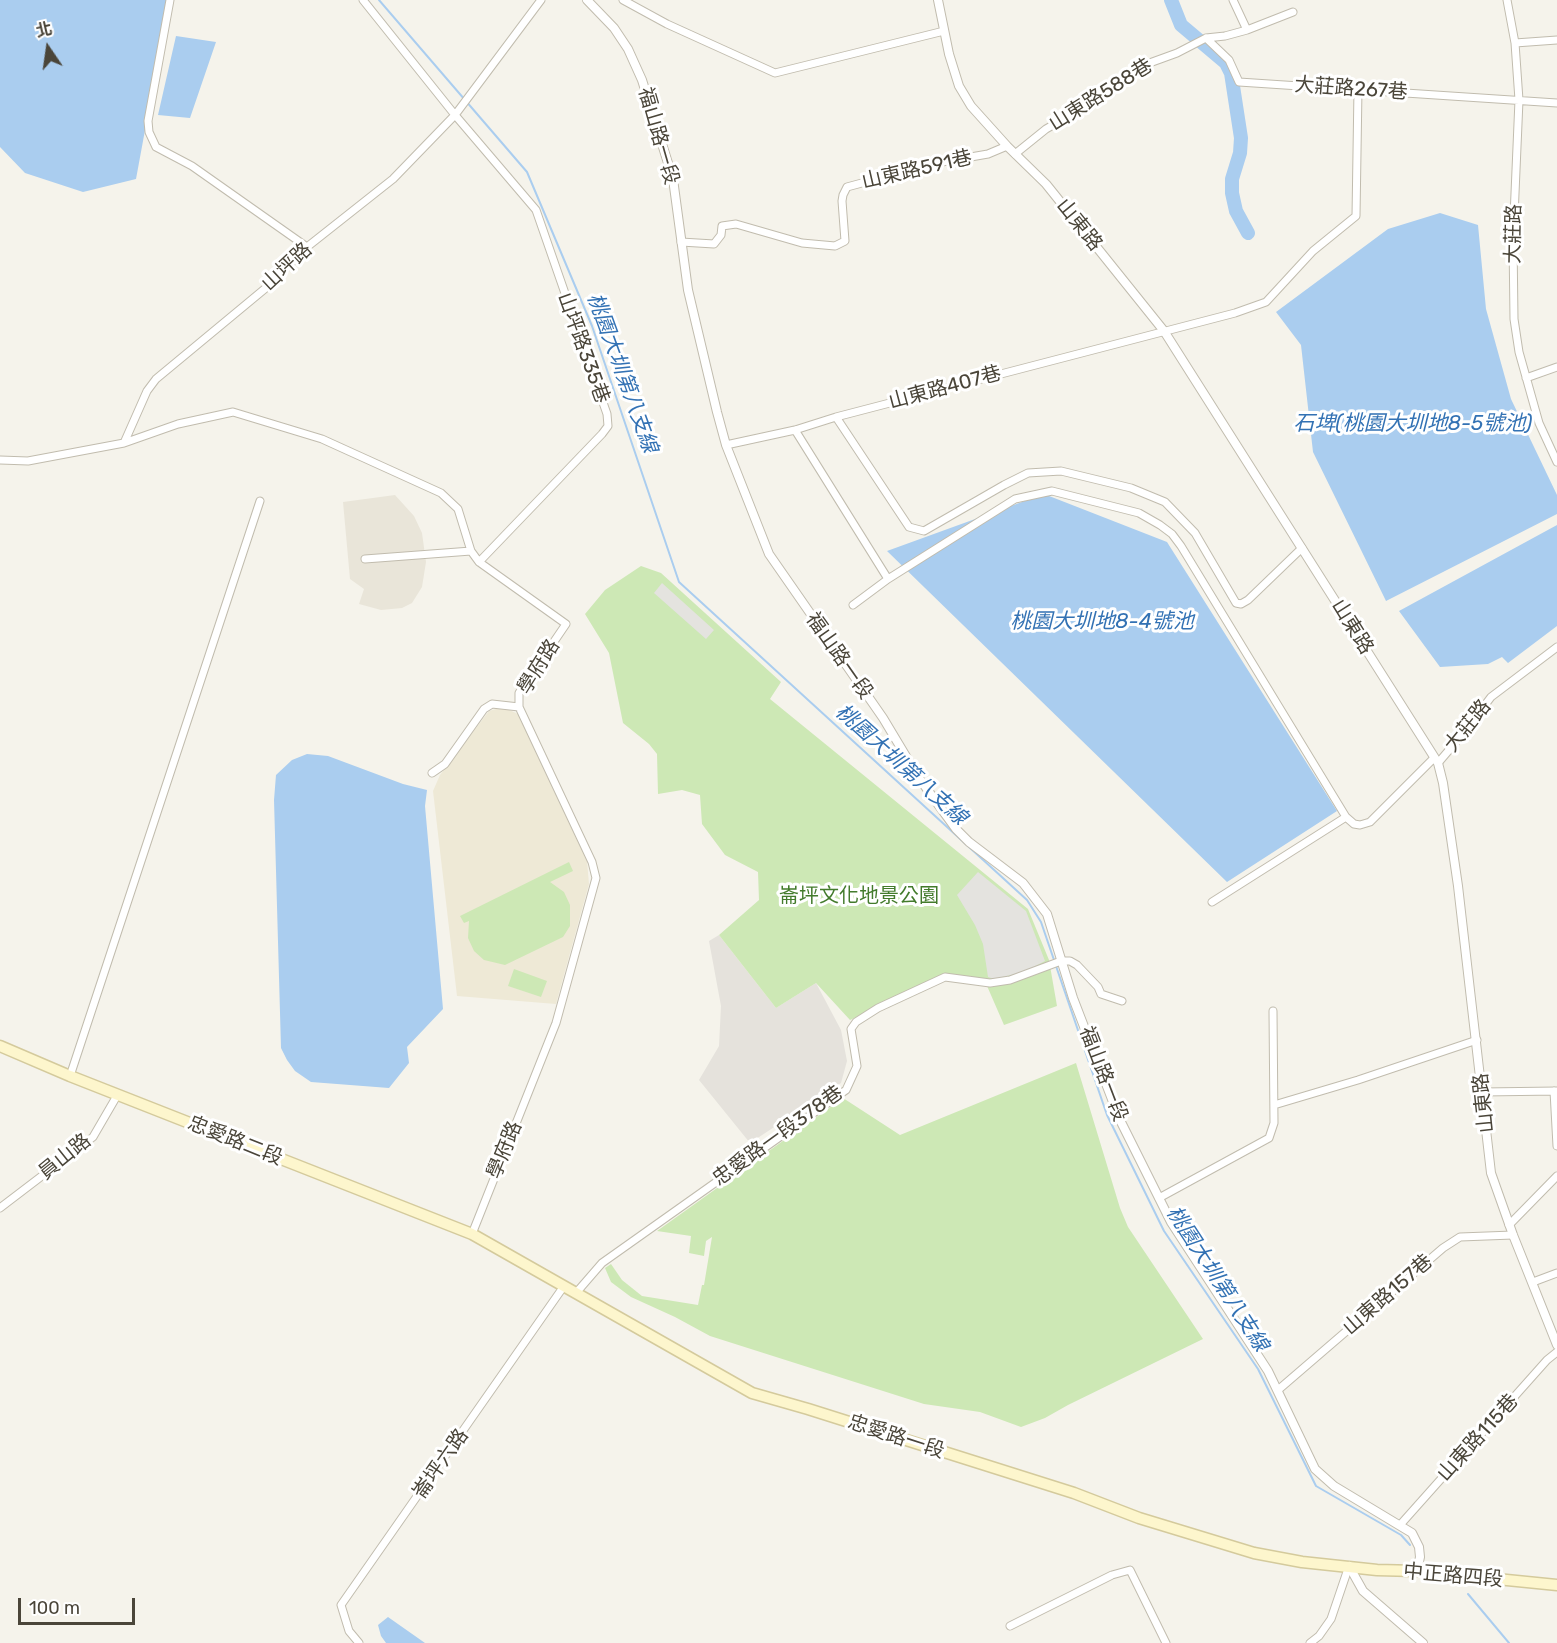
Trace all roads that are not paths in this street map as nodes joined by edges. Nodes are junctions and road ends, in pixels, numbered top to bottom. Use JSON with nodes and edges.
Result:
{"nodes":[{"id":1,"x":170,"y":0,"type":"edge"},
{"id":2,"x":363,"y":0,"type":"edge"},
{"id":3,"x":541,"y":0,"type":"edge"},
{"id":4,"x":587,"y":0,"type":"edge"},
{"id":5,"x":623,"y":0,"type":"edge"},
{"id":6,"x":938,"y":0,"type":"edge"},
{"id":7,"x":1233,"y":0,"type":"edge"},
{"id":8,"x":1507,"y":0,"type":"edge"},
{"id":9,"x":1293,"y":12,"type":"dead end"},
{"id":10,"x":1247,"y":30,"type":"junction"},
{"id":11,"x":944,"y":32,"type":"junction"},
{"id":12,"x":1206,"y":38,"type":"junction"},
{"id":13,"x":1557,"y":40,"type":"edge"},
{"id":14,"x":1515,"y":43,"type":"junction"},
{"id":15,"x":1358,"y":89,"type":"junction"},
{"id":16,"x":1519,"y":100,"type":"junction"},
{"id":17,"x":1557,"y":103,"type":"edge"},
{"id":18,"x":455,"y":115,"type":"junction"},
{"id":19,"x":1007,"y":146,"type":"junction"},
{"id":20,"x":1015,"y":154,"type":"junction"},
{"id":21,"x":681,"y":242,"type":"junction"},
{"id":22,"x":307,"y":247,"type":"junction"},
{"id":23,"x":1164,"y":331,"type":"junction"},
{"id":24,"x":1557,"y":367,"type":"edge"},
{"id":25,"x":1526,"y":378,"type":"junction"},
{"id":26,"x":836,"y":417,"type":"junction"},
{"id":27,"x":795,"y":430,"type":"junction"},
{"id":28,"x":124,"y":443,"type":"junction"},
{"id":29,"x":726,"y":446,"type":"junction"},
{"id":30,"x":0,"y":460,"type":"edge"},
{"id":31,"x":1557,"y":462,"type":"edge"},
{"id":32,"x":260,"y":501,"type":"dead end"},
{"id":33,"x":1302,"y":548,"type":"junction"},
{"id":34,"x":471,"y":550,"type":"junction"},
{"id":35,"x":365,"y":559,"type":"dead end"},
{"id":36,"x":479,"y":562,"type":"junction"},
{"id":37,"x":888,"y":579,"type":"junction"},
{"id":38,"x":853,"y":606,"type":"dead end"},
{"id":39,"x":1557,"y":647,"type":"edge"},
{"id":40,"x":519,"y":707,"type":"junction"},
{"id":41,"x":1436,"y":760,"type":"junction"},
{"id":42,"x":432,"y":773,"type":"dead end"},
{"id":43,"x":1346,"y":817,"type":"junction"},
{"id":44,"x":1212,"y":902,"type":"dead end"},
{"id":45,"x":1057,"y":962,"type":"junction"},
{"id":46,"x":1122,"y":1001,"type":"dead end"},
{"id":47,"x":1273,"y":1011,"type":"dead end"},
{"id":48,"x":1477,"y":1040,"type":"junction"},
{"id":49,"x":0,"y":1046,"type":"edge"},
{"id":50,"x":70,"y":1076,"type":"junction"},
{"id":51,"x":1555,"y":1091,"type":"edge"},
{"id":52,"x":1483,"y":1092,"type":"junction"},
{"id":53,"x":118,"y":1094,"type":"junction"},
{"id":54,"x":1274,"y":1105,"type":"junction"},
{"id":55,"x":1557,"y":1146,"type":"edge"},
{"id":56,"x":1557,"y":1176,"type":"edge"},
{"id":57,"x":1159,"y":1198,"type":"junction"},
{"id":58,"x":0,"y":1208,"type":"edge"},
{"id":59,"x":1509,"y":1225,"type":"junction"},
{"id":60,"x":472,"y":1234,"type":"junction"},
{"id":61,"x":1512,"y":1235,"type":"junction"},
{"id":62,"x":1557,"y":1273,"type":"edge"},
{"id":63,"x":1533,"y":1282,"type":"junction"},
{"id":64,"x":564,"y":1286,"type":"junction"},
{"id":65,"x":576,"y":1293,"type":"junction"},
{"id":66,"x":1557,"y":1345,"type":"edge"},
{"id":67,"x":1557,"y":1352,"type":"edge"},
{"id":68,"x":1278,"y":1390,"type":"junction"},
{"id":69,"x":1400,"y":1525,"type":"junction"},
{"id":70,"x":1349,"y":1566,"type":"junction"},
{"id":71,"x":1417,"y":1571,"type":"junction"},
{"id":72,"x":1557,"y":1585,"type":"edge"},
{"id":73,"x":1010,"y":1626,"type":"dead end"},
{"id":74,"x":359,"y":1643,"type":"edge"},
{"id":75,"x":1166,"y":1643,"type":"edge"},
{"id":76,"x":1310,"y":1643,"type":"edge"},
{"id":77,"x":1424,"y":1643,"type":"edge"}],
"edges":[{"from":1,"to":22,"type":"street"},
{"from":2,"to":18,"type":"street"},
{"from":3,"to":18,"type":"street","name":"山坪路"},
{"from":4,"to":21,"type":"street","name":"福山路一段"},
{"from":5,"to":11,"type":"street"},
{"from":6,"to":11,"type":"street","name":"山東路"},
{"from":7,"to":10,"type":"street"},
{"from":8,"to":14,"type":"street","name":"大莊路"},
{"from":9,"to":10,"type":"street","name":"山東路588巷"},
{"from":10,"to":12,"type":"street","name":"山東路588巷"},
{"from":11,"to":19,"type":"street","name":"山東路"},
{"from":12,"to":15,"type":"street","name":"大莊路267巷"},
{"from":12,"to":20,"type":"street","name":"山東路588巷"},
{"from":13,"to":14,"type":"street"},
{"from":14,"to":16,"type":"street","name":"大莊路"},
{"from":15,"to":16,"type":"street","name":"大莊路267巷"},
{"from":15,"to":23,"type":"street","name":"山東路407巷"},
{"from":16,"to":17,"type":"street","name":"大莊路267巷"},
{"from":16,"to":25,"type":"street","name":"大莊路"},
{"from":18,"to":22,"type":"street","name":"山坪路"},
{"from":18,"to":36,"type":"street","name":"山坪路335巷"},
{"from":19,"to":20,"type":"street","name":"山東路"},
{"from":19,"to":21,"type":"street","name":"山東路591巷"},
{"from":20,"to":23,"type":"street","name":"山東路"},
{"from":21,"to":29,"type":"street","name":"福山路一段"},
{"from":22,"to":28,"type":"street","name":"山坪路"},
{"from":23,"to":26,"type":"street","name":"山東路407巷"},
{"from":23,"to":33,"type":"street","name":"山東路"},
{"from":24,"to":25,"type":"street"},
{"from":25,"to":31,"type":"street","name":"大莊路"},
{"from":26,"to":27,"type":"street","name":"山東路407巷"},
{"from":26,"to":33,"type":"street"},
{"from":27,"to":29,"type":"street","name":"山東路407巷"},
{"from":27,"to":37,"type":"street"},
{"from":28,"to":30,"type":"street"},
{"from":28,"to":34,"type":"street","name":"學府路"},
{"from":29,"to":45,"type":"street","name":"福山路一段"},
{"from":32,"to":50,"type":"street"},
{"from":33,"to":41,"type":"street","name":"山東路"},
{"from":34,"to":35,"type":"street"},
{"from":34,"to":36,"type":"street","name":"學府路"},
{"from":36,"to":40,"type":"street","name":"學府路"},
{"from":37,"to":38,"type":"street"},
{"from":37,"to":43,"type":"street"},
{"from":39,"to":41,"type":"street","name":"大莊路"},
{"from":40,"to":42,"type":"street"},
{"from":40,"to":60,"type":"street","name":"學府路"},
{"from":41,"to":43,"type":"street","name":"大莊路"},
{"from":41,"to":48,"type":"street","name":"山東路"},
{"from":43,"to":44,"type":"street"},
{"from":45,"to":46,"type":"street"},
{"from":45,"to":57,"type":"street","name":"福山路一段"},
{"from":45,"to":65,"type":"street","name":"忠愛路一段378巷"},
{"from":47,"to":54,"type":"street"},
{"from":48,"to":52,"type":"street","name":"山東路"},
{"from":48,"to":54,"type":"street"},
{"from":49,"to":50,"type":"main road","name":"忠愛路二段"},
{"from":50,"to":53,"type":"main road","name":"忠愛路二段"},
{"from":51,"to":52,"type":"street"},
{"from":51,"to":55,"type":"street"},
{"from":52,"to":59,"type":"street","name":"山東路"},
{"from":53,"to":58,"type":"street","name":"員山路"},
{"from":53,"to":60,"type":"main road","name":"忠愛路二段"},
{"from":54,"to":57,"type":"street"},
{"from":56,"to":59,"type":"street"},
{"from":57,"to":68,"type":"street","name":"福山路一段"},
{"from":59,"to":61,"type":"street","name":"山東路"},
{"from":60,"to":64,"type":"main road","name":"忠愛路一段"},
{"from":61,"to":63,"type":"street","name":"山東路"},
{"from":61,"to":68,"type":"street","name":"山東路157巷"},
{"from":62,"to":63,"type":"street"},
{"from":63,"to":66,"type":"street","name":"山東路"},
{"from":64,"to":65,"type":"main road","name":"忠愛路一段"},
{"from":64,"to":74,"type":"street","name":"崙坪六路"},
{"from":65,"to":70,"type":"main road","name":"忠愛路一段"},
{"from":67,"to":69,"type":"street","name":"山東路115巷"},
{"from":68,"to":69,"type":"street","name":"福山路一段"},
{"from":69,"to":71,"type":"street","name":"福山路一段"},
{"from":70,"to":71,"type":"main road","name":"中正路四段"},
{"from":70,"to":76,"type":"street"},
{"from":70,"to":77,"type":"street"},
{"from":71,"to":72,"type":"main road","name":"中正路四段"},
{"from":73,"to":75,"type":"street"}]}
